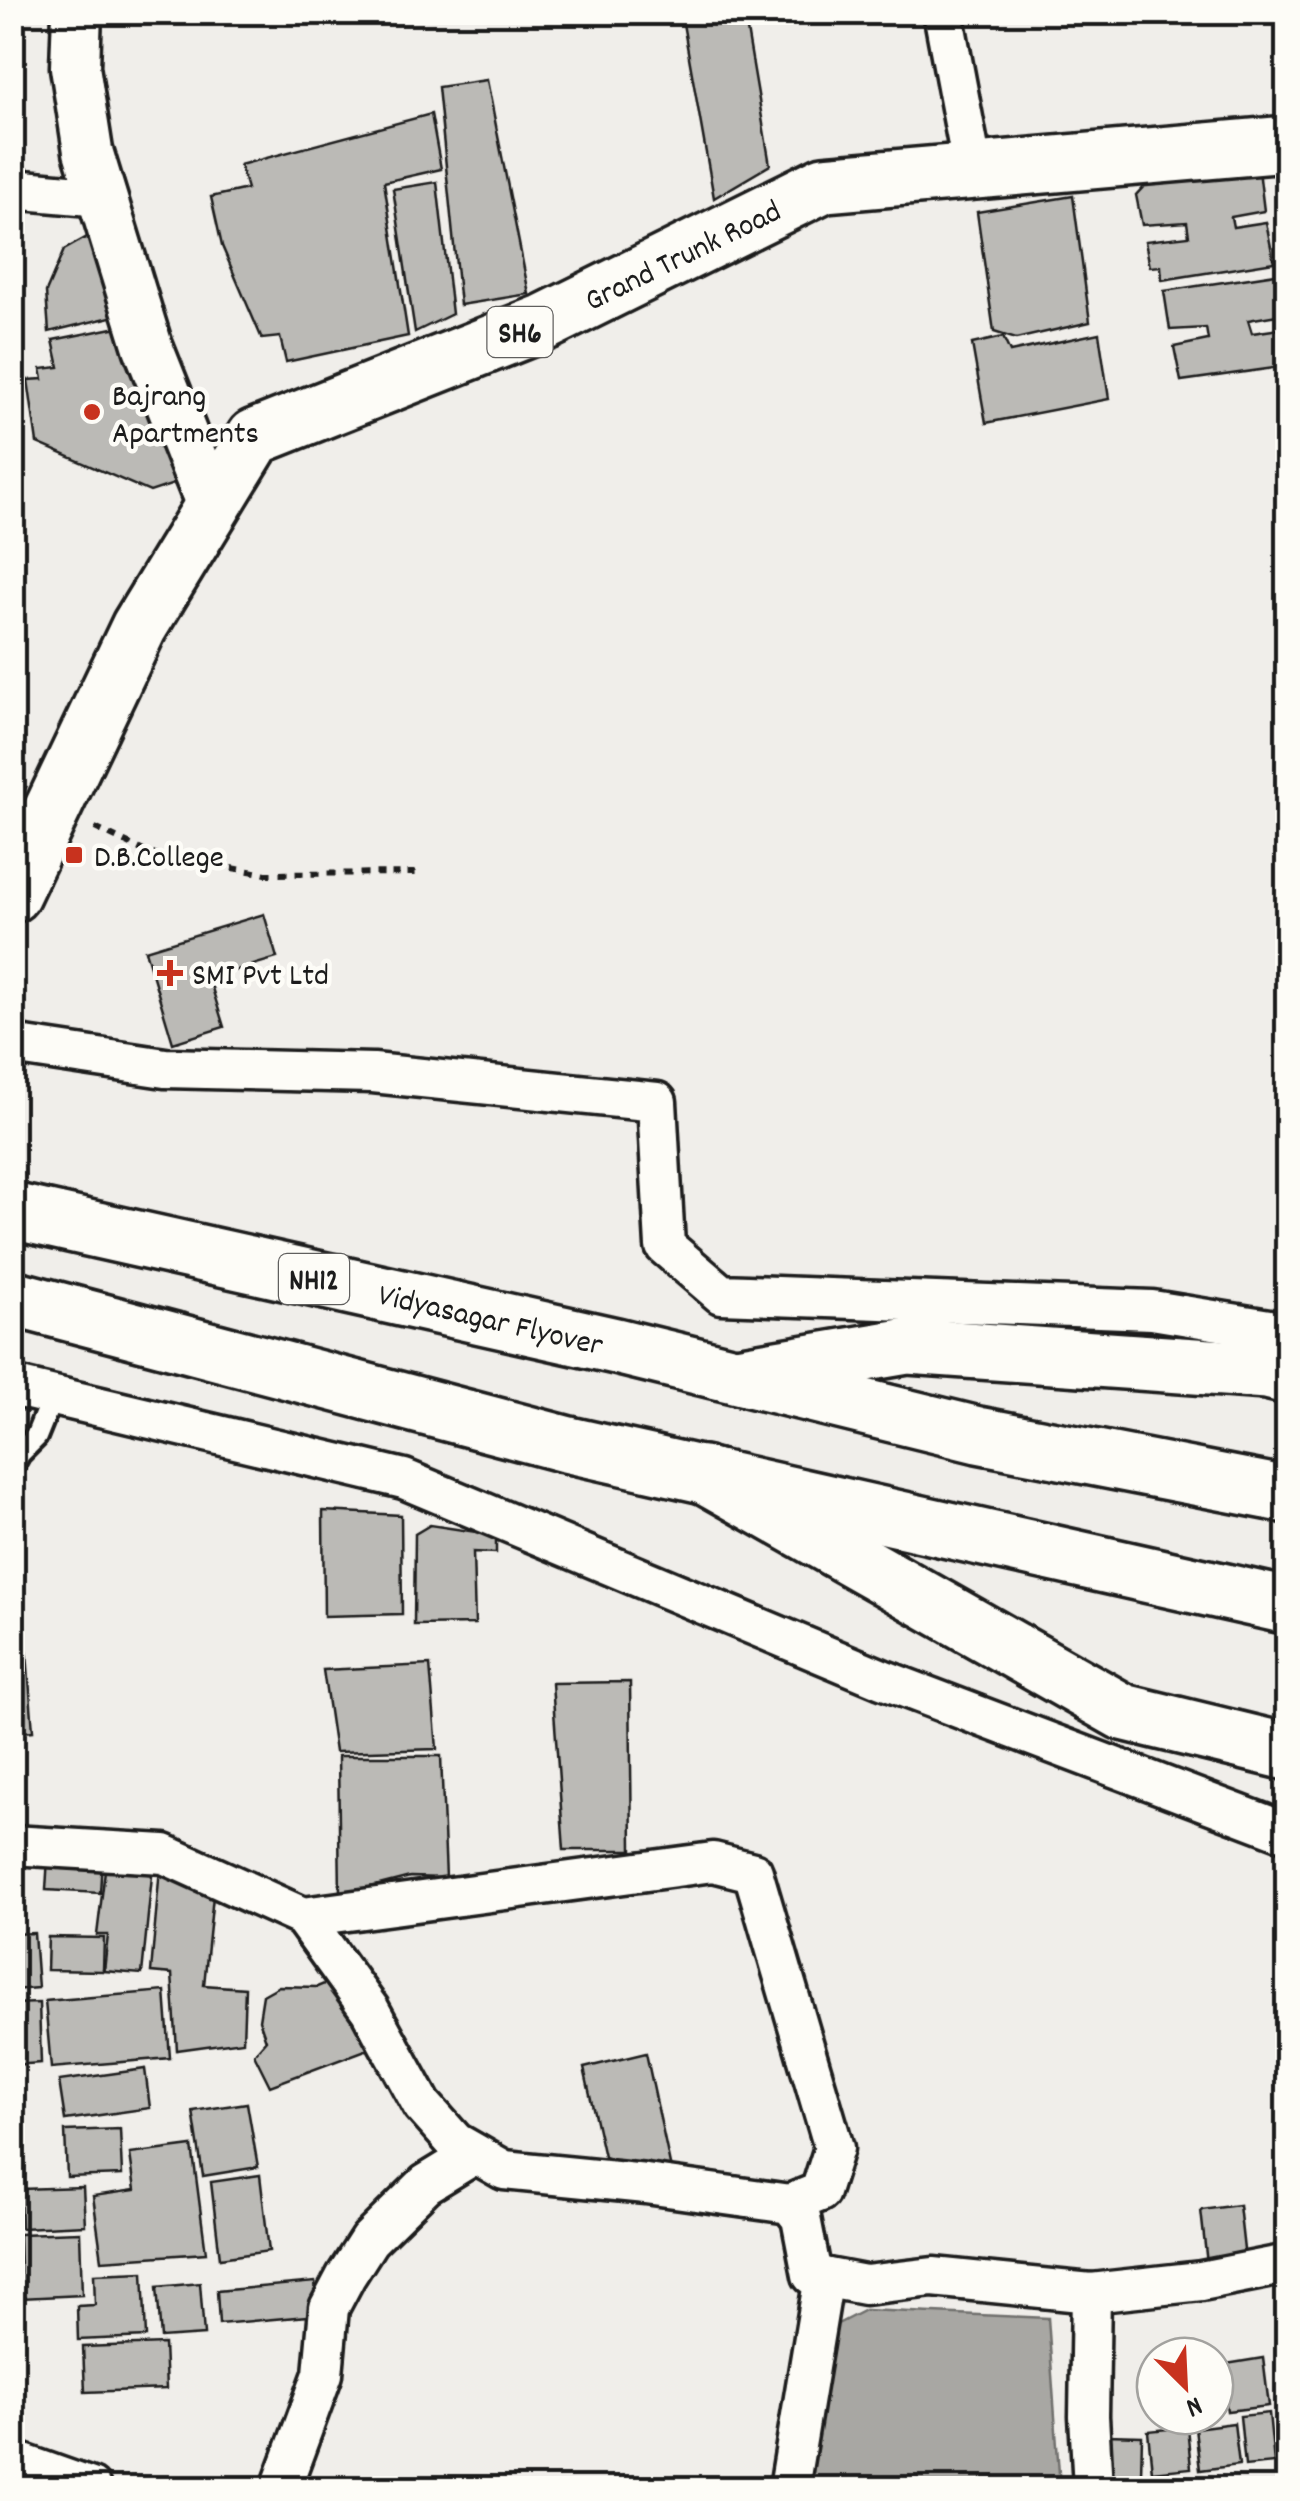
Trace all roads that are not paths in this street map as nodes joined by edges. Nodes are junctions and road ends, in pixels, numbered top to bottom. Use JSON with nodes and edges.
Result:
{"nodes":[{"id":1,"x":77,"y":12,"type":"edge"},
{"id":2,"x":942,"y":12,"type":"edge"},
{"id":3,"x":1288,"y":144,"type":"edge"},
{"id":4,"x":973,"y":171,"type":"junction"},
{"id":5,"x":12,"y":189,"type":"edge"},
{"id":6,"x":102,"y":198,"type":"junction"},
{"id":7,"x":212,"y":508,"type":"junction"},
{"id":8,"x":12,"y":894,"type":"edge"},
{"id":9,"x":12,"y":1045,"type":"edge"},
{"id":10,"x":12,"y":1212,"type":"edge"},
{"id":11,"x":12,"y":1298,"type":"edge"},
{"id":12,"x":1288,"y":1332,"type":"edge"},
{"id":13,"x":736,"y":1375,"type":"junction"},
{"id":14,"x":1288,"y":1376,"type":"edge"},
{"id":15,"x":12,"y":1386,"type":"edge"},
{"id":16,"x":53,"y":1395,"type":"junction"},
{"id":17,"x":12,"y":1467,"type":"edge"},
{"id":18,"x":703,"y":1474,"type":"junction"},
{"id":19,"x":1288,"y":1494,"type":"edge"},
{"id":20,"x":1288,"y":1606,"type":"edge"},
{"id":21,"x":1288,"y":1752,"type":"edge"},
{"id":22,"x":1288,"y":1833,"type":"edge"},
{"id":23,"x":12,"y":1845,"type":"edge"},
{"id":24,"x":302,"y":1917,"type":"junction"},
{"id":25,"x":474,"y":2154,"type":"junction"},
{"id":26,"x":790,"y":2204,"type":"junction"},
{"id":27,"x":1288,"y":2264,"type":"edge"},
{"id":28,"x":824,"y":2277,"type":"junction"},
{"id":29,"x":1091,"y":2293,"type":"junction"},
{"id":30,"x":12,"y":2460,"type":"edge"},
{"id":31,"x":90,"y":2488,"type":"edge"},
{"id":32,"x":281,"y":2488,"type":"edge"},
{"id":33,"x":789,"y":2488,"type":"edge"},
{"id":34,"x":1092,"y":2488,"type":"edge"}],
"edges":[{"from":1,"to":6,"type":"street"},
{"from":2,"to":4,"type":"street"},
{"from":3,"to":4,"type":"main road","name":"Grand Trunk Road","number":"SH6"},
{"from":4,"to":7,"type":"main road","name":"Grand Trunk Road","number":"SH6"},
{"from":5,"to":6,"type":"street"},
{"from":6,"to":7,"type":"street"},
{"from":7,"to":8,"type":"main road","name":"Grand Trunk Road","number":"SH6"},
{"from":9,"to":12,"type":"street"},
{"from":10,"to":13,"type":"main road","name":"Vidyasagar Flyover","number":"NH12"},
{"from":11,"to":18,"type":"main road"},
{"from":13,"to":14,"type":"main road"},
{"from":13,"to":19,"type":"main road","number":"NH12"},
{"from":15,"to":16,"type":"street"},
{"from":16,"to":17,"type":"lane"},
{"from":16,"to":22,"type":"street"},
{"from":18,"to":20,"type":"main road"},
{"from":18,"to":21,"type":"main road"},
{"from":23,"to":24,"type":"street"},
{"from":24,"to":25,"type":"street"},
{"from":24,"to":26,"type":"street"},
{"from":25,"to":26,"type":"street"},
{"from":25,"to":32,"type":"street"},
{"from":26,"to":28,"type":"street"},
{"from":27,"to":29,"type":"street"},
{"from":28,"to":29,"type":"street"},
{"from":28,"to":33,"type":"street"},
{"from":29,"to":34,"type":"street"},
{"from":30,"to":31,"type":"street"}]}
